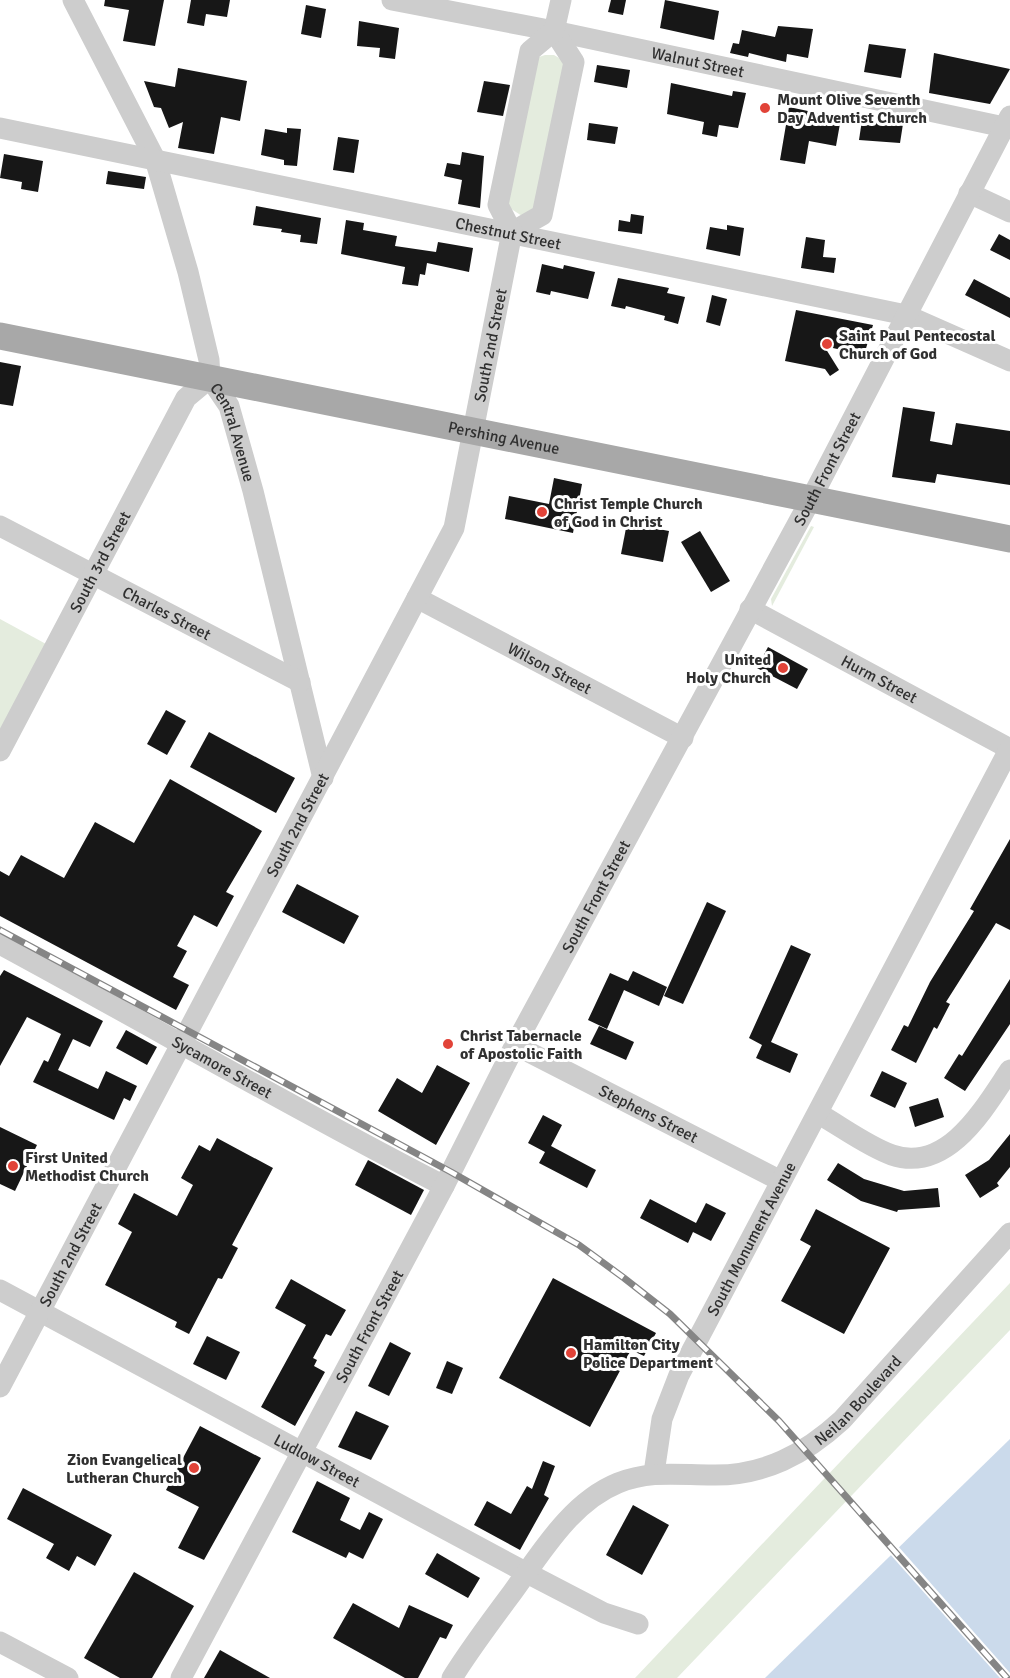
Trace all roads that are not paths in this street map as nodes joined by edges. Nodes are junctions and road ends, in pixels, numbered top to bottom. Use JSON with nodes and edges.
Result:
{"nodes":[{"id":1,"x":73,"y":0,"type":"edge"},
{"id":2,"x":392,"y":0,"type":"edge"},
{"id":3,"x":561,"y":0,"type":"edge"},
{"id":4,"x":554,"y":31,"type":"junction"},
{"id":5,"x":1007,"y":121,"type":"edge"},
{"id":6,"x":0,"y":128,"type":"edge"},
{"id":7,"x":155,"y":159,"type":"junction"},
{"id":8,"x":969,"y":193,"type":"junction"},
{"id":9,"x":1010,"y":212,"type":"edge"},
{"id":10,"x":512,"y":232,"type":"junction"},
{"id":11,"x":906,"y":315,"type":"junction"},
{"id":12,"x":0,"y":336,"type":"edge"},
{"id":13,"x":1010,"y":361,"type":"edge"},
{"id":14,"x":210,"y":378,"type":"junction"},
{"id":15,"x":474,"y":432,"type":"junction"},
{"id":16,"x":811,"y":499,"type":"junction"},
{"id":17,"x":0,"y":526,"type":"edge"},
{"id":18,"x":1010,"y":539,"type":"edge"},
{"id":19,"x":93,"y":573,"type":"junction"},
{"id":20,"x":417,"y":598,"type":"junction"},
{"id":21,"x":750,"y":609,"type":"junction"},
{"id":22,"x":300,"y":682,"type":"junction"},
{"id":23,"x":683,"y":738,"type":"junction"},
{"id":24,"x":1010,"y":748,"type":"edge"},
{"id":25,"x":0,"y":751,"type":"edge"},
{"id":26,"x":323,"y":778,"type":"junction"},
{"id":27,"x":0,"y":944,"type":"edge"},
{"id":28,"x":182,"y":1042,"type":"junction"},
{"id":29,"x":515,"y":1045,"type":"junction"},
{"id":30,"x":1010,"y":1070,"type":"edge"},
{"id":31,"x":819,"y":1114,"type":"junction"},
{"id":32,"x":781,"y":1181,"type":"junction"},
{"id":33,"x":444,"y":1186,"type":"junction"},
{"id":34,"x":1010,"y":1233,"type":"edge"},
{"id":35,"x":0,"y":1290,"type":"edge"},
{"id":36,"x":40,"y":1312,"type":"junction"},
{"id":37,"x":0,"y":1387,"type":"edge"},
{"id":38,"x":303,"y":1453,"type":"junction"},
{"id":39,"x":654,"y":1473,"type":"junction"},
{"id":40,"x":527,"y":1573,"type":"junction"},
{"id":41,"x":638,"y":1624,"type":"dead end"},
{"id":42,"x":0,"y":1642,"type":"edge"},
{"id":43,"x":68,"y":1678,"type":"edge"},
{"id":44,"x":181,"y":1678,"type":"edge"},
{"id":45,"x":452,"y":1678,"type":"edge"}],
"edges":[{"from":1,"to":7,"type":"street","name":"Central Avenue"},
{"from":2,"to":4,"type":"street","name":"Walnut Street"},
{"from":3,"to":4,"type":"street"},
{"from":4,"to":5,"type":"street","name":"Walnut Street"},
{"from":4,"to":10,"type":"street"},
{"from":4,"to":10,"type":"street"},
{"from":5,"to":8,"type":"street","name":"South Front Street"},
{"from":6,"to":7,"type":"street","name":"Chestnut Street"},
{"from":7,"to":10,"type":"street","name":"Chestnut Street"},
{"from":7,"to":14,"type":"street","name":"Central Avenue"},
{"from":8,"to":9,"type":"street"},
{"from":8,"to":11,"type":"street","name":"South Front Street"},
{"from":10,"to":11,"type":"street","name":"Chestnut Street"},
{"from":10,"to":15,"type":"street","name":"South 2nd Street"},
{"from":11,"to":13,"type":"street","name":"Chestnut Street"},
{"from":11,"to":16,"type":"street","name":"South Front Street"},
{"from":12,"to":14,"type":"main road","name":"Pershing Avenue"},
{"from":14,"to":15,"type":"main road","name":"Pershing Avenue"},
{"from":14,"to":19,"type":"street","name":"South 3rd Street"},
{"from":14,"to":22,"type":"street","name":"Central Avenue"},
{"from":15,"to":16,"type":"main road","name":"Pershing Avenue"},
{"from":15,"to":20,"type":"street","name":"South 2nd Street"},
{"from":16,"to":18,"type":"main road","name":"Pershing Avenue"},
{"from":16,"to":21,"type":"street","name":"South Front Street"},
{"from":17,"to":19,"type":"street","name":"Charles Street"},
{"from":19,"to":22,"type":"street","name":"Charles Street"},
{"from":19,"to":25,"type":"street","name":"South 3rd Street"},
{"from":20,"to":23,"type":"street","name":"Wilson Street"},
{"from":20,"to":26,"type":"street","name":"South 2nd Street"},
{"from":21,"to":23,"type":"street","name":"South Front Street"},
{"from":21,"to":24,"type":"street","name":"Hurm Street"},
{"from":22,"to":26,"type":"street","name":"Central Avenue"},
{"from":23,"to":29,"type":"street","name":"South Front Street"},
{"from":24,"to":31,"type":"street","name":"South Monument Avenue"},
{"from":26,"to":28,"type":"street","name":"South 2nd Street"},
{"from":27,"to":28,"type":"street","name":"Sycamore Street"},
{"from":28,"to":33,"type":"street","name":"Sycamore Street"},
{"from":28,"to":36,"type":"street","name":"South 2nd Street"},
{"from":29,"to":32,"type":"street","name":"Stephens Street"},
{"from":29,"to":33,"type":"street","name":"South Front Street"},
{"from":30,"to":31,"type":"street"},
{"from":31,"to":32,"type":"street","name":"South Monument Avenue"},
{"from":32,"to":39,"type":"street","name":"South Monument Avenue"},
{"from":33,"to":38,"type":"street","name":"South Front Street"},
{"from":34,"to":39,"type":"street","name":"Neilan Boulevard"},
{"from":35,"to":36,"type":"street","name":"Ludlow Street"},
{"from":36,"to":37,"type":"street","name":"South 2nd Street"},
{"from":36,"to":38,"type":"street","name":"Ludlow Street"},
{"from":38,"to":40,"type":"street","name":"Ludlow Street"},
{"from":38,"to":44,"type":"street","name":"South Front Street"},
{"from":39,"to":40,"type":"street"},
{"from":40,"to":41,"type":"street","name":"Ludlow Street"},
{"from":40,"to":45,"type":"street"},
{"from":42,"to":43,"type":"street"}]}
